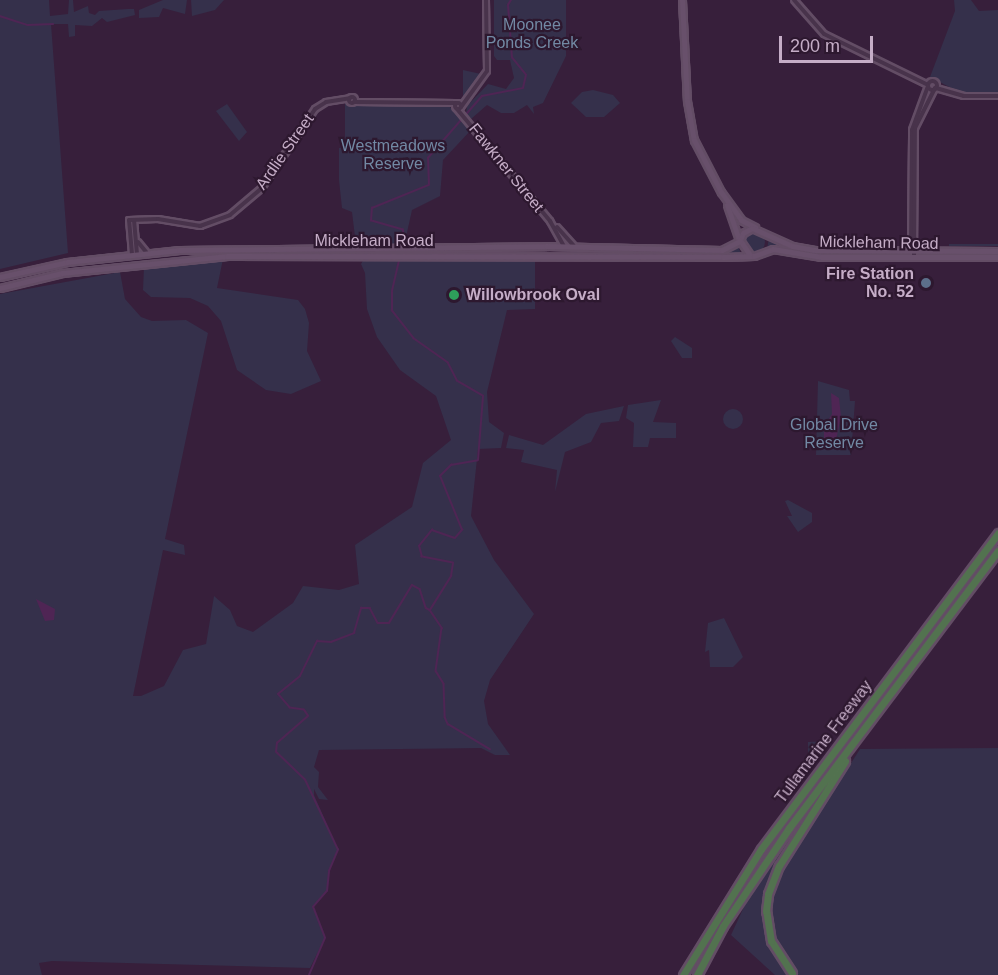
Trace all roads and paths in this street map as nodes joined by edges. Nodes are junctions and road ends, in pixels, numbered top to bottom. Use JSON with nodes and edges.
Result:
{"nodes":[{"id":1,"x":488,"y":0,"type":"edge"},
{"id":2,"x":682,"y":0,"type":"edge"},
{"id":3,"x":794,"y":0,"type":"edge"},
{"id":4,"x":929,"y":84,"type":"junction"},
{"id":5,"x":936,"y":87,"type":"junction"},
{"id":6,"x":998,"y":96,"type":"edge"},
{"id":7,"x":458,"y":106,"type":"junction"},
{"id":8,"x":918,"y":117,"type":"junction"},
{"id":9,"x":721,"y":192,"type":"junction"},
{"id":10,"x":132,"y":220,"type":"junction"},
{"id":11,"x":756,"y":228,"type":"junction"},
{"id":12,"x":763,"y":231,"type":"junction"},
{"id":13,"x":564,"y":238,"type":"junction"},
{"id":14,"x":136,"y":239,"type":"junction"},
{"id":15,"x":740,"y":240,"type":"junction"},
{"id":16,"x":546,"y":246,"type":"junction"},
{"id":17,"x":495,"y":247,"type":"junction"},
{"id":18,"x":513,"y":247,"type":"junction"},
{"id":19,"x":566,"y":247,"type":"junction"},
{"id":20,"x":575,"y":247,"type":"junction"},
{"id":21,"x":598,"y":247,"type":"junction"},
{"id":22,"x":628,"y":247,"type":"junction"},
{"id":23,"x":447,"y":249,"type":"junction"},
{"id":24,"x":913,"y":251,"type":"junction"},
{"id":25,"x":998,"y":251,"type":"edge"},
{"id":26,"x":146,"y":252,"type":"junction"},
{"id":27,"x":392,"y":252,"type":"junction"},
{"id":28,"x":408,"y":252,"type":"junction"},
{"id":29,"x":135,"y":254,"type":"junction"},
{"id":30,"x":760,"y":254,"type":"junction"},
{"id":31,"x":451,"y":255,"type":"junction"},
{"id":32,"x":566,"y":256,"type":"junction"},
{"id":33,"x":751,"y":256,"type":"junction"},
{"id":34,"x":622,"y":257,"type":"junction"},
{"id":35,"x":998,"y":257,"type":"edge"},
{"id":36,"x":507,"y":258,"type":"junction"},
{"id":37,"x":914,"y":258,"type":"junction"},
{"id":38,"x":136,"y":264,"type":"junction"},
{"id":39,"x":0,"y":277,"type":"edge"},
{"id":40,"x":0,"y":288,"type":"edge"},
{"id":41,"x":998,"y":533,"type":"edge"},
{"id":42,"x":998,"y":551,"type":"edge"},
{"id":43,"x":863,"y":730,"type":"junction"},
{"id":44,"x":753,"y":880,"type":"junction"},
{"id":45,"x":697,"y":949,"type":"junction"},
{"id":46,"x":793,"y":974,"type":"edge"},
{"id":47,"x":678,"y":975,"type":"edge"},
{"id":48,"x":683,"y":975,"type":"edge"},
{"id":49,"x":697,"y":975,"type":"edge"},
{"id":50,"x":702,"y":975,"type":"edge"}],
"edges":[{"from":1,"to":7,"type":"street"},
{"from":2,"to":9,"type":"main road"},
{"from":3,"to":4,"type":"street"},
{"from":4,"to":5,"type":"street"},
{"from":4,"to":5,"type":"street"},
{"from":4,"to":8,"type":"street"},
{"from":5,"to":6,"type":"street"},
{"from":5,"to":8,"type":"street"},
{"from":7,"to":10,"type":"street","name":"Ardlie Street"},
{"from":7,"to":13,"type":"street","name":"Fawkner Street"},
{"from":8,"to":24,"type":"street"},
{"from":9,"to":11,"type":"main road"},
{"from":9,"to":15,"type":"main road"},
{"from":10,"to":14,"type":"street"},
{"from":10,"to":29,"type":"street"},
{"from":11,"to":12,"type":"main road"},
{"from":11,"to":15,"type":"main road"},
{"from":12,"to":24,"type":"main road","name":"Mickleham Road"},
{"from":12,"to":30,"type":"main road"},
{"from":13,"to":16,"type":"street"},
{"from":13,"to":19,"type":"street"},
{"from":13,"to":20,"type":"street","name":"Fawkner Street"},
{"from":14,"to":26,"type":"street"},
{"from":14,"to":29,"type":"street"},
{"from":15,"to":22,"type":"main road","name":"Mickleham Road"},
{"from":15,"to":33,"type":"main road"},
{"from":16,"to":18,"type":"main road","name":"Mickleham Road"},
{"from":16,"to":19,"type":"main road","name":"Mickleham Road"},
{"from":17,"to":18,"type":"main road","name":"Mickleham Road"},
{"from":17,"to":23,"type":"main road","name":"Mickleham Road"},
{"from":17,"to":36,"type":"main road"},
{"from":18,"to":36,"type":"main road"},
{"from":19,"to":20,"type":"main road","name":"Mickleham Road"},
{"from":19,"to":32,"type":"main road"},
{"from":20,"to":21,"type":"main road","name":"Mickleham Road"},
{"from":21,"to":22,"type":"main road","name":"Mickleham Road"},
{"from":21,"to":34,"type":"main road"},
{"from":22,"to":34,"type":"main road"},
{"from":23,"to":28,"type":"main road","name":"Mickleham Road"},
{"from":23,"to":31,"type":"main road"},
{"from":24,"to":25,"type":"main road","name":"Mickleham Road"},
{"from":24,"to":37,"type":"street"},
{"from":26,"to":27,"type":"main road","name":"Mickleham Road"},
{"from":26,"to":29,"type":"main road","name":"Mickleham Road"},
{"from":27,"to":28,"type":"main road","name":"Mickleham Road"},
{"from":27,"to":38,"type":"main road","name":"Mickleham Road"},
{"from":28,"to":31,"type":"main road","name":"Mickleham Road"},
{"from":29,"to":38,"type":"main road"},
{"from":29,"to":39,"type":"main road","name":"Mickleham Road"},
{"from":30,"to":33,"type":"main road"},
{"from":30,"to":37,"type":"main road","name":"Mickleham Road"},
{"from":31,"to":36,"type":"main road","name":"Mickleham Road"},
{"from":32,"to":34,"type":"main road","name":"Mickleham Road"},
{"from":32,"to":36,"type":"main road","name":"Mickleham Road"},
{"from":33,"to":34,"type":"main road","name":"Mickleham Road"},
{"from":35,"to":37,"type":"main road","name":"Mickleham Road"},
{"from":38,"to":40,"type":"main road","name":"Mickleham Road"},
{"from":41,"to":45,"type":"highway","name":"Tullamarine Freeway"},
{"from":42,"to":43,"type":"highway","name":"Tullamarine Freeway"},
{"from":43,"to":44,"type":"highway","name":"Tullamarine Freeway"},
{"from":43,"to":46,"type":"highway"},
{"from":44,"to":49,"type":"highway","name":"Tullamarine Freeway"},
{"from":44,"to":50,"type":"highway"},
{"from":45,"to":47,"type":"highway"},
{"from":45,"to":48,"type":"highway","name":"Tullamarine Freeway"}]}
